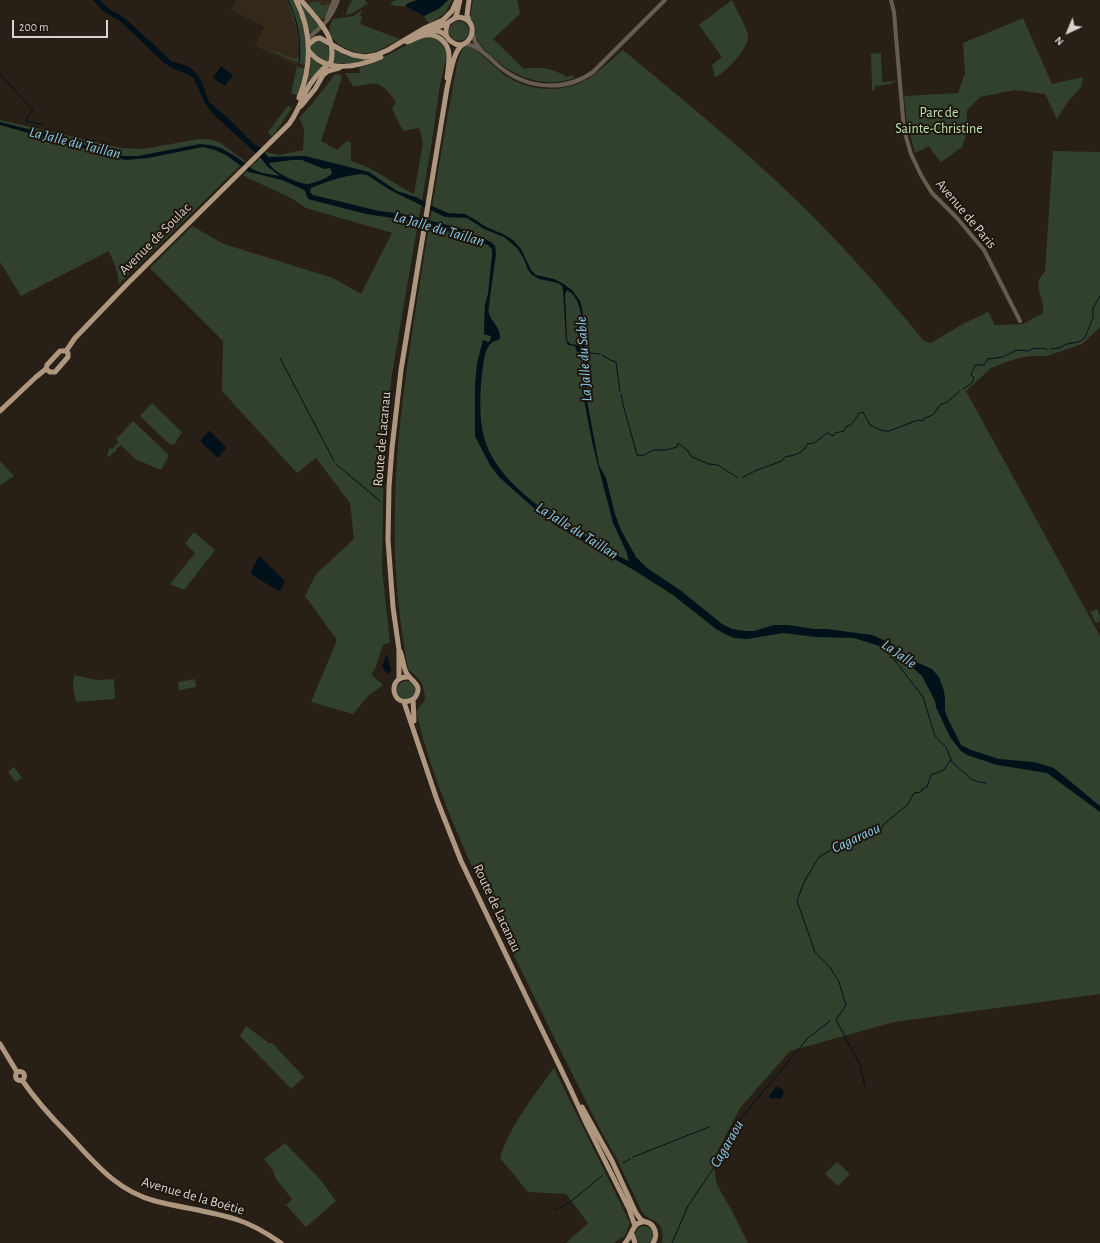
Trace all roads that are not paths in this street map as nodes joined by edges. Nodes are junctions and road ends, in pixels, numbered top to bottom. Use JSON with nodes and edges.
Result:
{"nodes":[{"id":1,"x":296,"y":0,"type":"edge"},
{"id":2,"x":301,"y":0,"type":"edge"},
{"id":3,"x":334,"y":0,"type":"edge"},
{"id":4,"x":338,"y":0,"type":"edge"},
{"id":5,"x":458,"y":0,"type":"edge"},
{"id":6,"x":469,"y":0,"type":"edge"},
{"id":7,"x":665,"y":0,"type":"edge"},
{"id":8,"x":891,"y":0,"type":"edge"},
{"id":9,"x":454,"y":18,"type":"junction"},
{"id":10,"x":327,"y":21,"type":"junction"},
{"id":11,"x":469,"y":21,"type":"junction"},
{"id":12,"x":448,"y":23,"type":"junction"},
{"id":13,"x":323,"y":26,"type":"junction"},
{"id":14,"x":418,"y":32,"type":"junction"},
{"id":15,"x":473,"y":34,"type":"junction"},
{"id":16,"x":446,"y":36,"type":"junction"},
{"id":17,"x":308,"y":38,"type":"junction"},
{"id":18,"x":450,"y":41,"type":"junction"},
{"id":19,"x":407,"y":42,"type":"junction"},
{"id":20,"x":308,"y":44,"type":"junction"},
{"id":21,"x":330,"y":44,"type":"junction"},
{"id":22,"x":463,"y":44,"type":"junction"},
{"id":23,"x":309,"y":51,"type":"junction"},
{"id":24,"x":483,"y":53,"type":"junction"},
{"id":25,"x":328,"y":65,"type":"junction"},
{"id":26,"x":348,"y":66,"type":"junction"},
{"id":27,"x":447,"y":78,"type":"junction"},
{"id":28,"x":447,"y":88,"type":"junction"},
{"id":29,"x":297,"y":112,"type":"junction"},
{"id":30,"x":275,"y":138,"type":"junction"},
{"id":31,"x":1020,"y":321,"type":"dead end"},
{"id":32,"x":66,"y":350,"type":"junction"},
{"id":33,"x":46,"y":369,"type":"junction"},
{"id":34,"x":0,"y":411,"type":"edge"},
{"id":35,"x":399,"y":650,"type":"junction"},
{"id":36,"x":409,"y":678,"type":"junction"},
{"id":37,"x":399,"y":679,"type":"junction"},
{"id":38,"x":413,"y":699,"type":"junction"},
{"id":39,"x":404,"y":702,"type":"junction"},
{"id":40,"x":415,"y":732,"type":"junction"},
{"id":41,"x":0,"y":1044,"type":"edge"},
{"id":42,"x":570,"y":1088,"type":"junction"},
{"id":43,"x":646,"y":1222,"type":"junction"},
{"id":44,"x":634,"y":1226,"type":"junction"},
{"id":45,"x":632,"y":1234,"type":"junction"},
{"id":46,"x":654,"y":1242,"type":"edge"},
{"id":47,"x":281,"y":1243,"type":"edge"},
{"id":48,"x":625,"y":1243,"type":"edge"},
{"id":49,"x":635,"y":1243,"type":"edge"}],
"edges":[{"from":1,"to":17,"type":"main road"},
{"from":2,"to":13,"type":"main road"},
{"from":3,"to":10,"type":"street"},
{"from":4,"to":10,"type":"street"},
{"from":5,"to":9,"type":"main road"},
{"from":5,"to":14,"type":"main road"},
{"from":6,"to":11,"type":"main road"},
{"from":7,"to":24,"type":"street"},
{"from":8,"to":31,"type":"street","name":"Avenue de Paris"},
{"from":9,"to":11,"type":"main road"},
{"from":9,"to":12,"type":"main road"},
{"from":10,"to":13,"type":"street"},
{"from":11,"to":15,"type":"main road"},
{"from":12,"to":14,"type":"main road"},
{"from":12,"to":16,"type":"main road"},
{"from":13,"to":17,"type":"street"},
{"from":13,"to":21,"type":"main road"},
{"from":14,"to":21,"type":"main road"},
{"from":15,"to":22,"type":"main road"},
{"from":15,"to":24,"type":"street"},
{"from":16,"to":18,"type":"main road"},
{"from":16,"to":19,"type":"main road"},
{"from":17,"to":20,"type":"main road"},
{"from":18,"to":22,"type":"main road"},
{"from":18,"to":27,"type":"main road"},
{"from":19,"to":26,"type":"main road"},
{"from":19,"to":27,"type":"main road"},
{"from":20,"to":21,"type":"main road"},
{"from":20,"to":23,"type":"main road"},
{"from":21,"to":25,"type":"main road"},
{"from":22,"to":24,"type":"street"},
{"from":22,"to":28,"type":"main road"},
{"from":23,"to":25,"type":"main road"},
{"from":23,"to":30,"type":"main road"},
{"from":25,"to":26,"type":"main road"},
{"from":25,"to":29,"type":"main road"},
{"from":26,"to":29,"type":"main road"},
{"from":27,"to":28,"type":"main road"},
{"from":28,"to":35,"type":"main road","name":"Route de Lacanau"},
{"from":29,"to":30,"type":"main road"},
{"from":30,"to":32,"type":"main road","name":"Avenue de Soulac"},
{"from":32,"to":33,"type":"main road","name":"Avenue de Soulac"},
{"from":32,"to":33,"type":"main road","name":"Avenue de Soulac"},
{"from":33,"to":34,"type":"main road","name":"Avenue de Soulac"},
{"from":35,"to":36,"type":"main road"},
{"from":35,"to":37,"type":"main road"},
{"from":36,"to":37,"type":"main road"},
{"from":36,"to":38,"type":"main road"},
{"from":37,"to":39,"type":"main road"},
{"from":38,"to":39,"type":"main road"},
{"from":38,"to":40,"type":"main road"},
{"from":39,"to":40,"type":"main road"},
{"from":40,"to":42,"type":"main road","name":"Route de Lacanau"},
{"from":41,"to":47,"type":"main road","name":"Avenue de la Boétie"},
{"from":42,"to":43,"type":"main road","name":"Route de Lacanau"},
{"from":42,"to":44,"type":"main road","name":"Route de Lacanau"},
{"from":43,"to":44,"type":"main road"},
{"from":43,"to":46,"type":"main road","name":"Route de Lacanau"},
{"from":44,"to":45,"type":"main road"},
{"from":45,"to":48,"type":"main road"},
{"from":45,"to":49,"type":"main road"}]}
